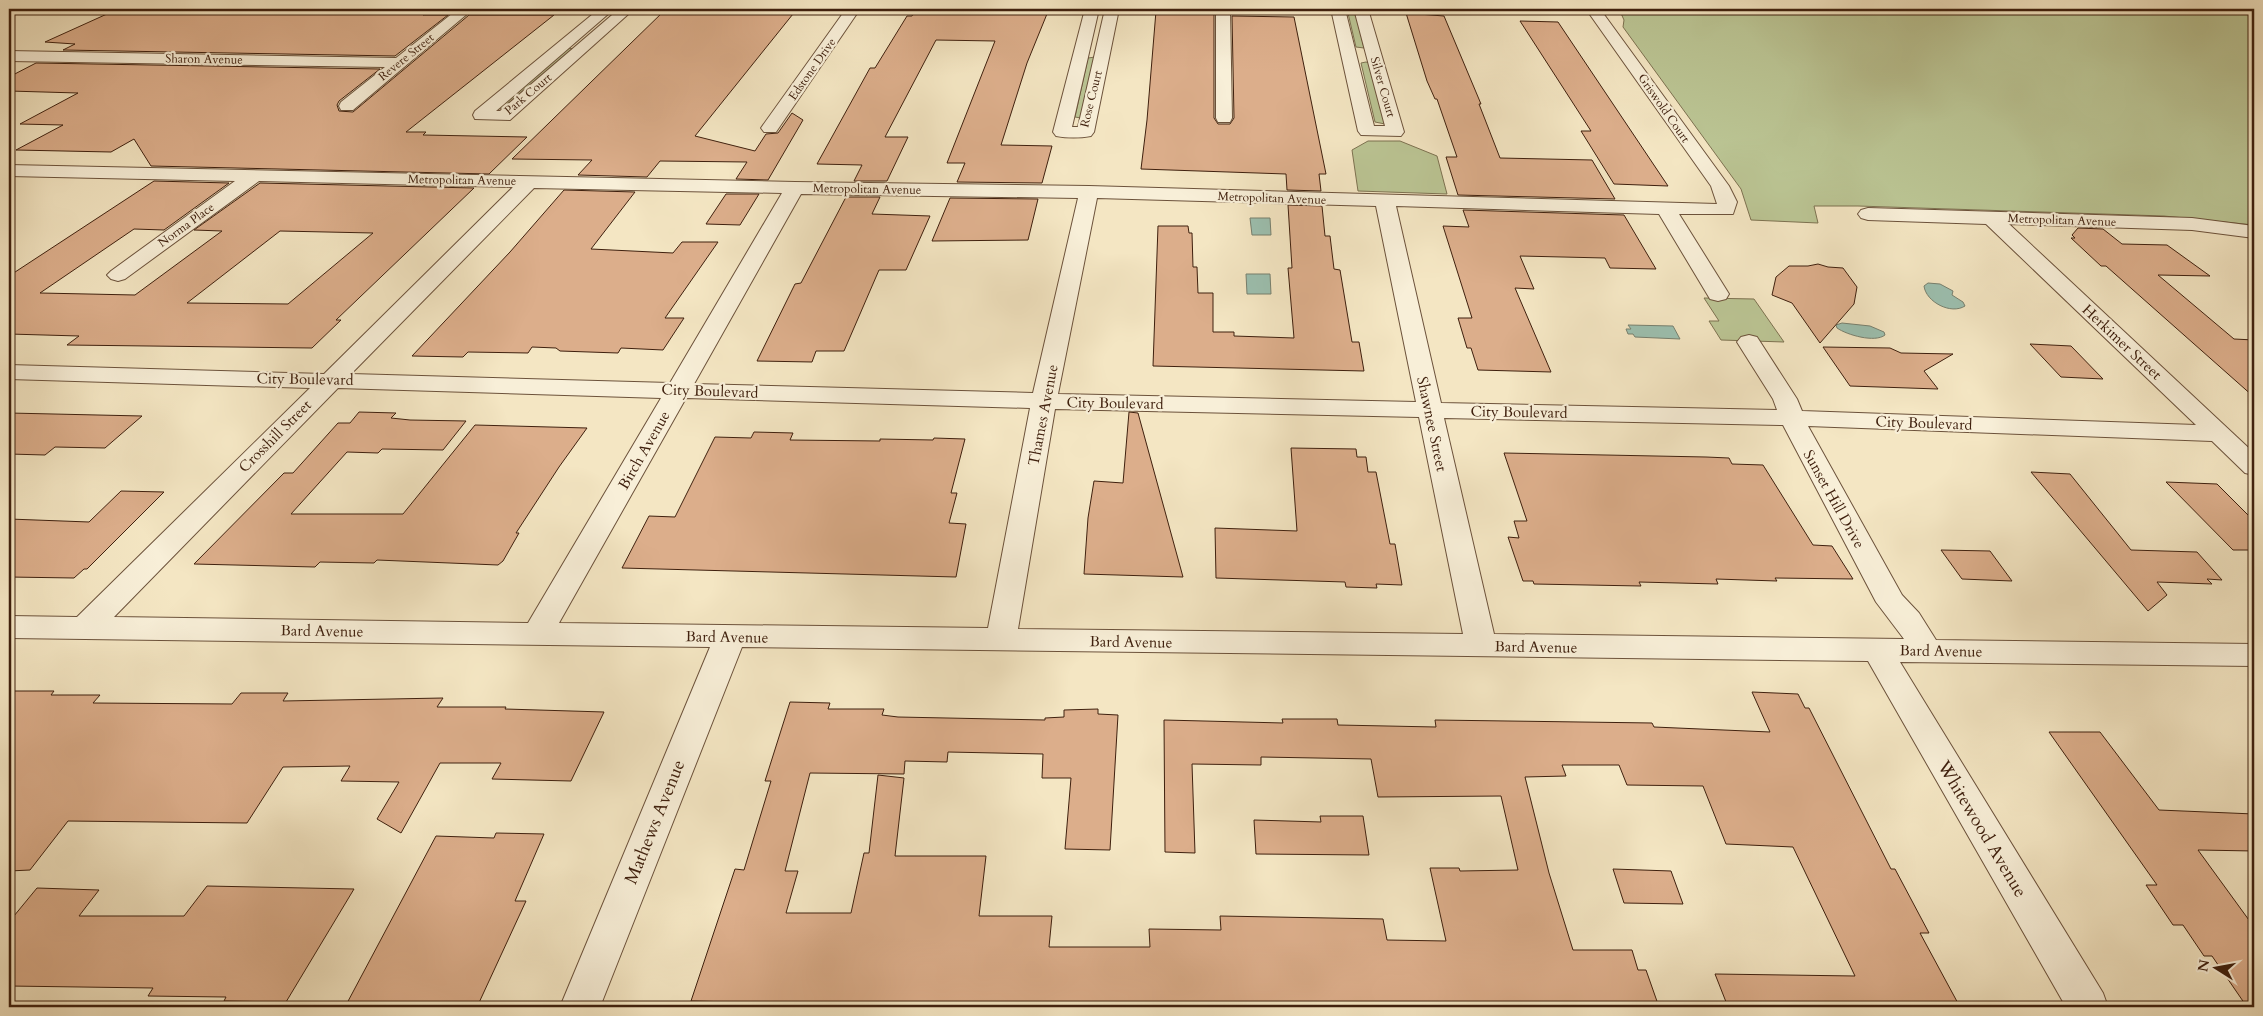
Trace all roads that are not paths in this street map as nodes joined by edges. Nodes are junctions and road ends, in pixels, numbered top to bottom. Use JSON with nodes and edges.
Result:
{"nodes":[{"id":1,"x":466,"y":9,"type":"edge"},
{"id":2,"x":607,"y":9,"type":"edge"},
{"id":3,"x":627,"y":9,"type":"edge"},
{"id":4,"x":853,"y":9,"type":"edge"},
{"id":5,"x":1092,"y":9,"type":"edge"},
{"id":6,"x":1112,"y":9,"type":"edge"},
{"id":7,"x":1223,"y":9,"type":"edge"},
{"id":8,"x":1338,"y":9,"type":"edge"},
{"id":9,"x":1360,"y":9,"type":"edge"},
{"id":10,"x":1593,"y":9,"type":"edge"},
{"id":11,"x":570,"y":40,"type":"junction"},
{"id":12,"x":591,"y":40,"type":"junction"},
{"id":13,"x":1082,"y":49,"type":"junction"},
{"id":14,"x":1103,"y":49,"type":"junction"},
{"id":15,"x":1349,"y":54,"type":"junction"},
{"id":16,"x":1374,"y":55,"type":"junction"},
{"id":17,"x":9,"y":56,"type":"edge"},
{"id":18,"x":398,"y":62,"type":"junction"},
{"id":19,"x":347,"y":106,"type":"dead end"},
{"id":20,"x":1224,"y":118,"type":"dead end"},
{"id":21,"x":770,"y":128,"type":"dead end"},
{"id":22,"x":10,"y":171,"type":"edge"},
{"id":23,"x":254,"y":176,"type":"junction"},
{"id":24,"x":529,"y":182,"type":"junction"},
{"id":25,"x":795,"y":188,"type":"junction"},
{"id":26,"x":1089,"y":192,"type":"junction"},
{"id":27,"x":1385,"y":201,"type":"junction"},
{"id":28,"x":1666,"y":209,"type":"junction"},
{"id":29,"x":1726,"y":210,"type":"joint"},
{"id":30,"x":1868,"y":214,"type":"dead end"},
{"id":31,"x":1990,"y":217,"type":"junction"},
{"id":32,"x":2254,"y":232,"type":"edge"},
{"id":33,"x":118,"y":275,"type":"dead end"},
{"id":34,"x":1718,"y":294,"type":"dead end"},
{"id":35,"x":1749,"y":342,"type":"dead end"},
{"id":36,"x":9,"y":372,"type":"edge"},
{"id":37,"x":331,"y":379,"type":"junction"},
{"id":38,"x":678,"y":390,"type":"junction"},
{"id":39,"x":1044,"y":401,"type":"junction"},
{"id":40,"x":1429,"y":410,"type":"junction"},
{"id":41,"x":1793,"y":418,"type":"junction"},
{"id":42,"x":2220,"y":434,"type":"junction"},
{"id":43,"x":2254,"y":467,"type":"edge"},
{"id":44,"x":9,"y":627,"type":"edge"},
{"id":45,"x":86,"y":627,"type":"junction"},
{"id":46,"x":537,"y":634,"type":"junction"},
{"id":47,"x":730,"y":637,"type":"junction"},
{"id":48,"x":1001,"y":640,"type":"junction"},
{"id":49,"x":1481,"y":646,"type":"junction"},
{"id":50,"x":1877,"y":650,"type":"junction"},
{"id":51,"x":1927,"y":651,"type":"junction"},
{"id":52,"x":2254,"y":655,"type":"edge"},
{"id":53,"x":580,"y":1007,"type":"edge"},
{"id":54,"x":2088,"y":1007,"type":"edge"}],
"edges":[{"from":1,"to":18,"type":"street","name":"Revere Street"},
{"from":2,"to":11,"type":"street","name":"Park Court"},
{"from":3,"to":12,"type":"street","name":"Park Court"},
{"from":4,"to":21,"type":"street","name":"Edstone Drive"},
{"from":5,"to":13,"type":"street","name":"Rose Court"},
{"from":6,"to":14,"type":"street","name":"Rose Court"},
{"from":7,"to":20,"type":"street"},
{"from":8,"to":15,"type":"street","name":"Silver Court"},
{"from":9,"to":16,"type":"street","name":"Silver Court"},
{"from":10,"to":29,"type":"street","name":"Griswold Court"},
{"from":11,"to":12,"type":"street"},
{"from":11,"to":12,"type":"street","name":"Park Court"},
{"from":13,"to":14,"type":"street"},
{"from":13,"to":14,"type":"street","name":"Rose Court"},
{"from":15,"to":16,"type":"street"},
{"from":15,"to":16,"type":"street","name":"Silver Court"},
{"from":17,"to":18,"type":"street","name":"Sharon Avenue"},
{"from":18,"to":19,"type":"street","name":"Revere Street"},
{"from":22,"to":23,"type":"street","name":"Metropolitan Avenue"},
{"from":23,"to":24,"type":"street","name":"Metropolitan Avenue"},
{"from":23,"to":33,"type":"street","name":"Norma Place"},
{"from":24,"to":25,"type":"street","name":"Metropolitan Avenue"},
{"from":24,"to":37,"type":"street","name":"Crosshill Street"},
{"from":25,"to":26,"type":"street","name":"Metropolitan Avenue"},
{"from":25,"to":38,"type":"street","name":"Birch Avenue"},
{"from":26,"to":27,"type":"street","name":"Metropolitan Avenue"},
{"from":26,"to":39,"type":"street","name":"Thames Avenue"},
{"from":27,"to":28,"type":"street","name":"Metropolitan Avenue"},
{"from":27,"to":40,"type":"street","name":"Shawnee Street"},
{"from":28,"to":29,"type":"street","name":"Metropolitan Avenue"},
{"from":28,"to":34,"type":"street"},
{"from":30,"to":31,"type":"street","name":"Metropolitan Avenue"},
{"from":31,"to":32,"type":"street","name":"Metropolitan Avenue"},
{"from":31,"to":42,"type":"street","name":"Herkimer Street"},
{"from":35,"to":41,"type":"street","name":"Sunset Hill Drive"},
{"from":36,"to":37,"type":"street","name":"City Boulevard"},
{"from":37,"to":38,"type":"street","name":"City Boulevard"},
{"from":37,"to":45,"type":"street","name":"Crosshill Street"},
{"from":38,"to":39,"type":"street","name":"City Boulevard"},
{"from":38,"to":46,"type":"street","name":"Birch Avenue"},
{"from":39,"to":40,"type":"street","name":"City Boulevard"},
{"from":39,"to":48,"type":"street","name":"Thames Avenue"},
{"from":40,"to":41,"type":"street","name":"City Boulevard"},
{"from":40,"to":49,"type":"street","name":"Shawnee Street"},
{"from":41,"to":42,"type":"street","name":"City Boulevard"},
{"from":41,"to":51,"type":"street","name":"Sunset Hill Drive"},
{"from":42,"to":43,"type":"street","name":"Herkimer Street"},
{"from":44,"to":45,"type":"street","name":"Bard Avenue"},
{"from":45,"to":46,"type":"street","name":"Bard Avenue"},
{"from":46,"to":47,"type":"street","name":"Bard Avenue"},
{"from":47,"to":48,"type":"street","name":"Bard Avenue"},
{"from":47,"to":53,"type":"street","name":"Mathews Avenue"},
{"from":48,"to":49,"type":"street","name":"Bard Avenue"},
{"from":49,"to":50,"type":"street","name":"Bard Avenue"},
{"from":50,"to":51,"type":"street","name":"Bard Avenue"},
{"from":50,"to":54,"type":"street","name":"Whitewood Avenue"},
{"from":51,"to":52,"type":"street","name":"Bard Avenue"}]}
